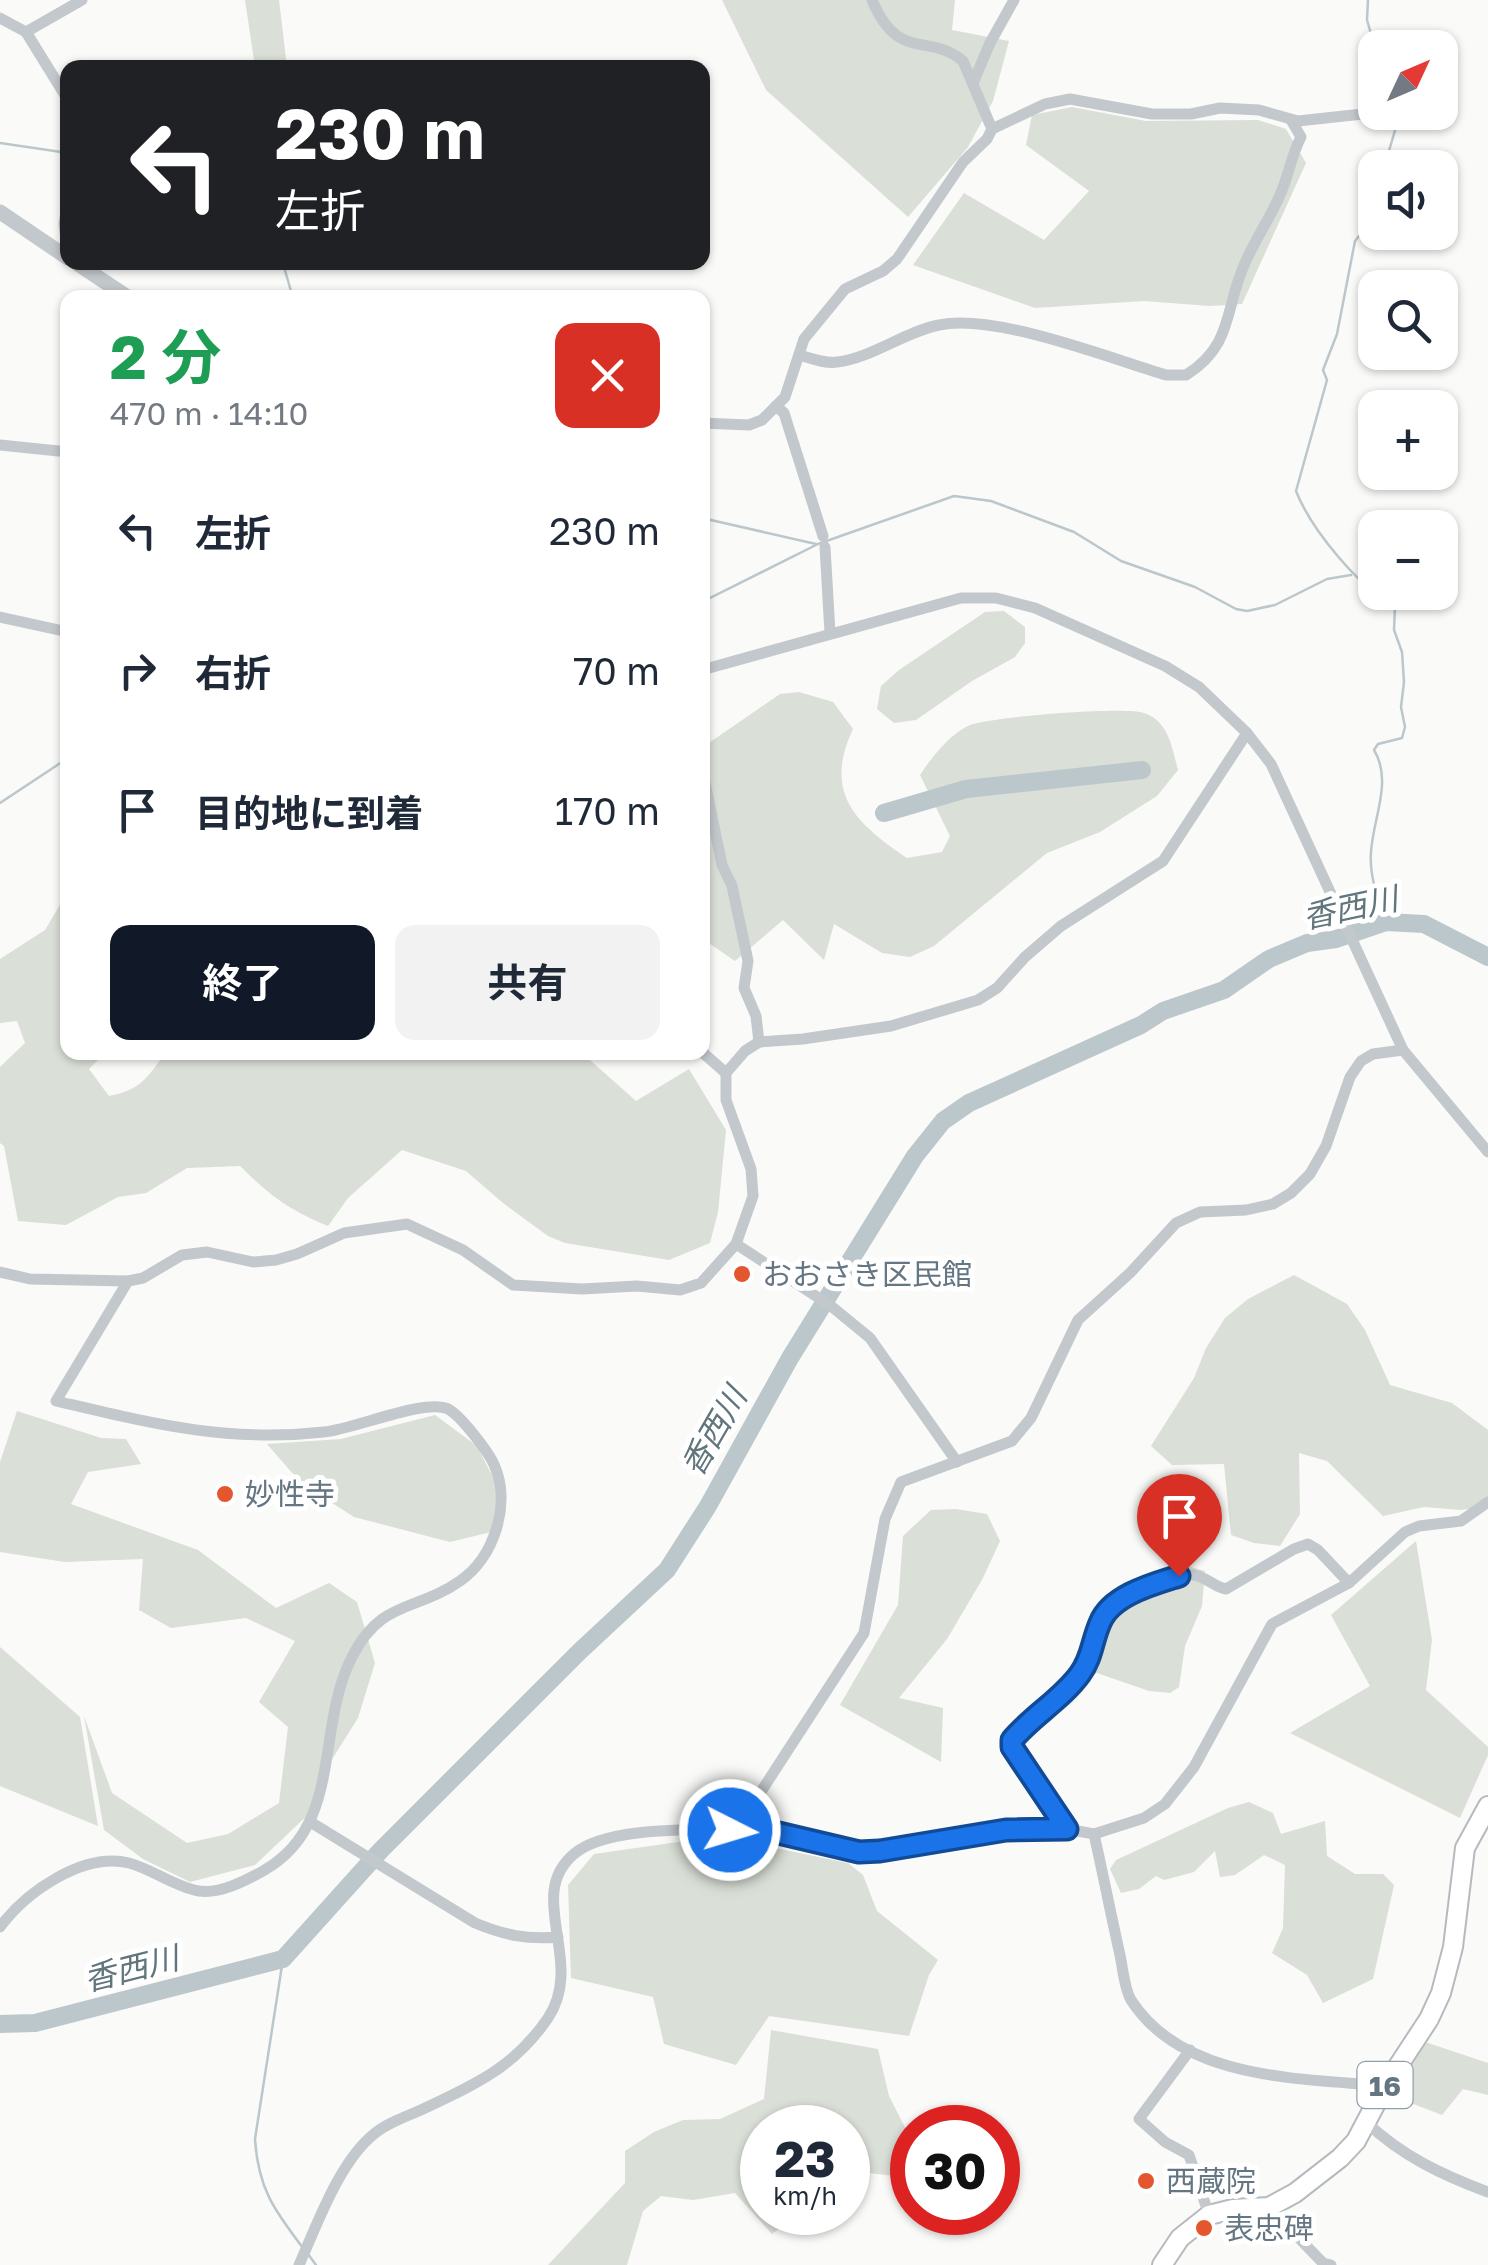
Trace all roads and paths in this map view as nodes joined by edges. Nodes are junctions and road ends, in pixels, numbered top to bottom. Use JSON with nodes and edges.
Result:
{"nodes":[{"id":1,"x":82,"y":0,"type":"edge"},
{"id":2,"x":872,"y":0,"type":"edge"},
{"id":3,"x":1014,"y":0,"type":"edge"},
{"id":4,"x":0,"y":18,"type":"edge"},
{"id":5,"x":26,"y":32,"type":"junction"},
{"id":6,"x":973,"y":83,"type":"junction"},
{"id":7,"x":60,"y":87,"type":"edge"},
{"id":8,"x":1358,"y":114,"type":"edge"},
{"id":9,"x":1291,"y":120,"type":"junction"},
{"id":10,"x":992,"y":129,"type":"junction"},
{"id":11,"x":2,"y":216,"type":"edge"},
{"id":12,"x":60,"y":251,"type":"edge"},
{"id":13,"x":87,"y":270,"type":"edge"},
{"id":14,"x":117,"y":290,"type":"edge"},
{"id":15,"x":799,"y":355,"type":"junction"},
{"id":16,"x":776,"y":406,"type":"junction"},
{"id":17,"x":710,"y":423,"type":"edge"},
{"id":18,"x":0,"y":445,"type":"edge"},
{"id":19,"x":60,"y":451,"type":"edge"},
{"id":20,"x":0,"y":617,"type":"edge"},
{"id":21,"x":60,"y":630,"type":"edge"},
{"id":22,"x":830,"y":633,"type":"junction"},
{"id":23,"x":710,"y":668,"type":"edge"},
{"id":24,"x":1248,"y":733,"type":"junction"},
{"id":25,"x":710,"y":807,"type":"edge"},
{"id":26,"x":759,"y":1042,"type":"junction"},
{"id":27,"x":1403,"y":1050,"type":"junction"},
{"id":28,"x":710,"y":1059,"type":"edge"},
{"id":29,"x":726,"y":1073,"type":"junction"},
{"id":30,"x":1488,"y":1152,"type":"edge"},
{"id":31,"x":736,"y":1244,"type":"junction"},
{"id":32,"x":0,"y":1272,"type":"edge"},
{"id":33,"x":128,"y":1281,"type":"junction"},
{"id":34,"x":957,"y":1462,"type":"junction"},
{"id":35,"x":1488,"y":1502,"type":"edge"},
{"id":36,"x":1349,"y":1582,"type":"junction"},
{"id":37,"x":1488,"y":1806,"type":"edge"},
{"id":38,"x":312,"y":1823,"type":"junction"},
{"id":39,"x":740,"y":1824,"type":"junction"},
{"id":40,"x":1067,"y":1829,"type":"junction"},
{"id":41,"x":1094,"y":1834,"type":"junction"},
{"id":42,"x":0,"y":1927,"type":"edge"},
{"id":43,"x":558,"y":1937,"type":"junction"},
{"id":44,"x":1190,"y":2050,"type":"junction"},
{"id":45,"x":1385,"y":2086,"type":"junction"},
{"id":46,"x":1366,"y":2122,"type":"junction"},
{"id":47,"x":1488,"y":2192,"type":"edge"},
{"id":48,"x":1269,"y":2208,"type":"junction"},
{"id":49,"x":1209,"y":2216,"type":"junction"},
{"id":50,"x":304,"y":2255,"type":"edge"},
{"id":51,"x":1162,"y":2265,"type":"edge"},
{"id":52,"x":1331,"y":2265,"type":"edge"}],
"edges":[{"from":1,"to":5,"type":"street"},
{"from":2,"to":6,"type":"street"},
{"from":3,"to":6,"type":"street"},
{"from":4,"to":5,"type":"street"},
{"from":5,"to":7,"type":"street"},
{"from":6,"to":10,"type":"street"},
{"from":8,"to":9,"type":"street"},
{"from":9,"to":10,"type":"street"},
{"from":9,"to":15,"type":"street"},
{"from":10,"to":15,"type":"street"},
{"from":11,"to":12,"type":"street"},
{"from":13,"to":14,"type":"street"},
{"from":15,"to":16,"type":"street"},
{"from":16,"to":17,"type":"street"},
{"from":16,"to":22,"type":"street"},
{"from":18,"to":19,"type":"street"},
{"from":20,"to":21,"type":"street"},
{"from":22,"to":23,"type":"street"},
{"from":22,"to":24,"type":"street"},
{"from":24,"to":26,"type":"street"},
{"from":24,"to":27,"type":"street"},
{"from":25,"to":26,"type":"street"},
{"from":26,"to":29,"type":"street"},
{"from":27,"to":30,"type":"street"},
{"from":27,"to":34,"type":"street"},
{"from":28,"to":29,"type":"street"},
{"from":29,"to":31,"type":"street"},
{"from":31,"to":33,"type":"street"},
{"from":31,"to":34,"type":"street"},
{"from":32,"to":33,"type":"street"},
{"from":33,"to":38,"type":"street"},
{"from":34,"to":39,"type":"street"},
{"from":35,"to":36,"type":"street"},
{"from":36,"to":40,"type":"street"},
{"from":36,"to":41,"type":"street"},
{"from":37,"to":45,"type":"main road","number":"16"},
{"from":38,"to":42,"type":"street"},
{"from":38,"to":43,"type":"street"},
{"from":39,"to":40,"type":"street"},
{"from":39,"to":43,"type":"street"},
{"from":40,"to":41,"type":"street"},
{"from":41,"to":44,"type":"street"},
{"from":43,"to":50,"type":"street"},
{"from":44,"to":45,"type":"street"},
{"from":44,"to":49,"type":"street"},
{"from":45,"to":46,"type":"main road","number":"16"},
{"from":46,"to":47,"type":"street"},
{"from":46,"to":48,"type":"main road","number":"16"},
{"from":48,"to":49,"type":"main road","number":"16"},
{"from":48,"to":52,"type":"street"},
{"from":49,"to":51,"type":"main road"}]}
